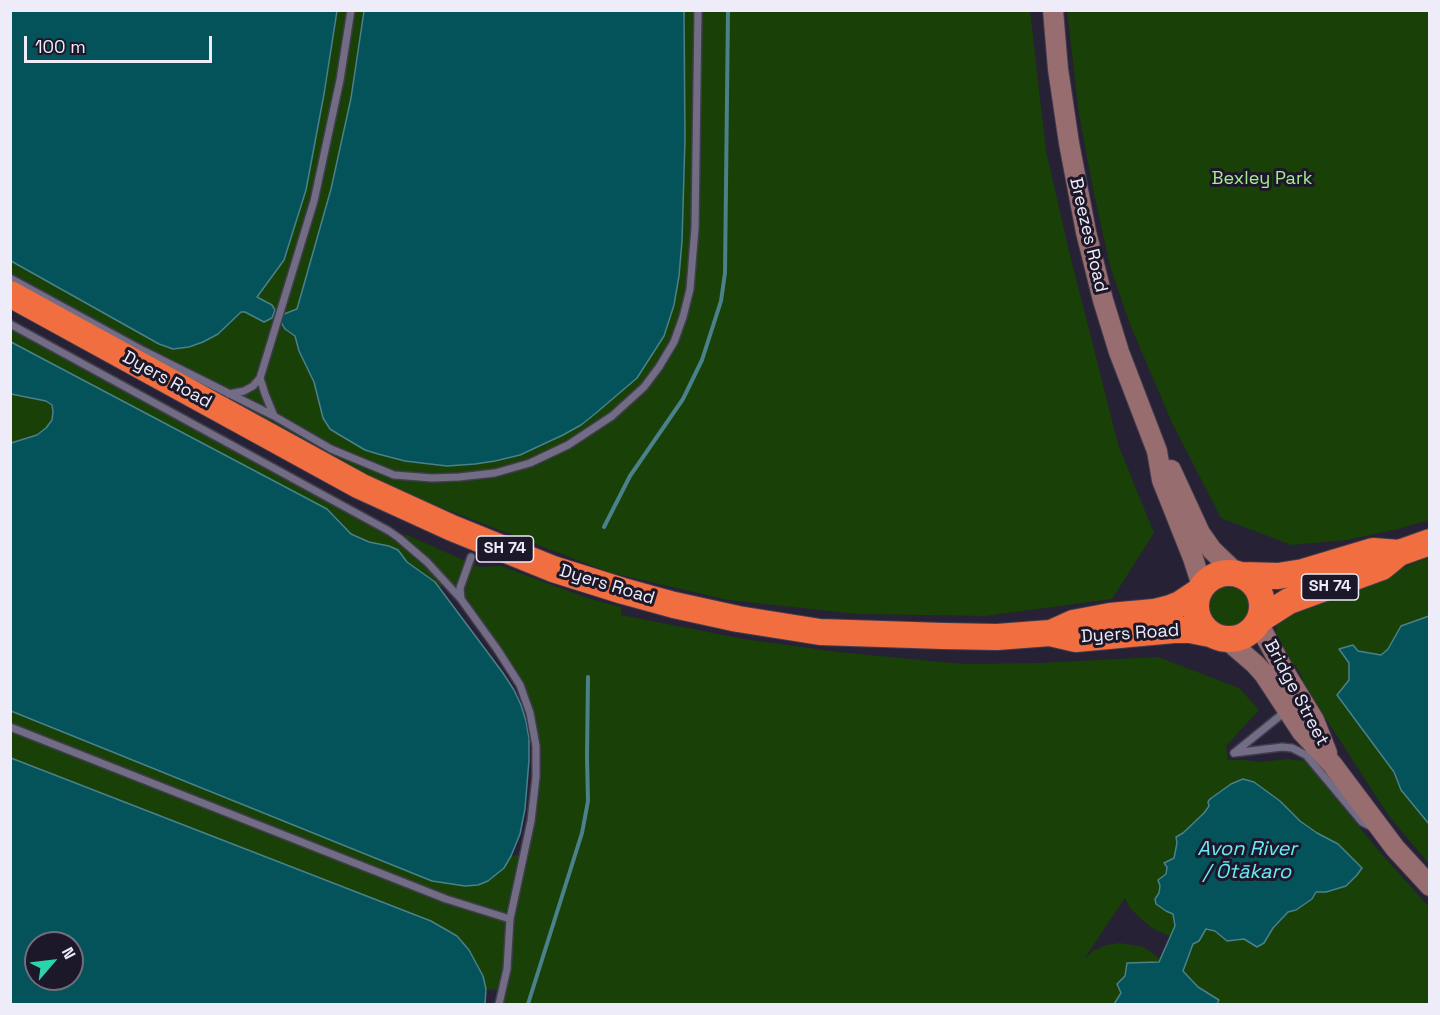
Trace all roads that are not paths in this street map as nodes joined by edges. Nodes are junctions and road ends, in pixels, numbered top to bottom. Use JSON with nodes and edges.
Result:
{"nodes":[{"id":1,"x":351,"y":10,"type":"edge"},
{"id":2,"x":698,"y":10,"type":"edge"},
{"id":3,"x":1053,"y":10,"type":"edge"},
{"id":4,"x":10,"y":278,"type":"edge"},
{"id":5,"x":10,"y":294,"type":"edge"},
{"id":6,"x":10,"y":324,"type":"edge"},
{"id":7,"x":261,"y":378,"type":"junction"},
{"id":8,"x":229,"y":394,"type":"junction"},
{"id":9,"x":274,"y":416,"type":"junction"},
{"id":10,"x":1157,"y":451,"type":"junction"},
{"id":11,"x":1430,"y":542,"type":"edge"},
{"id":12,"x":1399,"y":553,"type":"junction"},
{"id":13,"x":471,"y":557,"type":"dead end"},
{"id":14,"x":1239,"y":574,"type":"junction"},
{"id":15,"x":1200,"y":589,"type":"junction"},
{"id":16,"x":461,"y":599,"type":"junction"},
{"id":17,"x":1259,"y":622,"type":"junction"},
{"id":18,"x":1050,"y":633,"type":"junction"},
{"id":19,"x":1218,"y":636,"type":"junction"},
{"id":20,"x":1287,"y":710,"type":"junction"},
{"id":21,"x":10,"y":728,"type":"edge"},
{"id":22,"x":1332,"y":764,"type":"junction"},
{"id":23,"x":1385,"y":835,"type":"junction"},
{"id":24,"x":1430,"y":886,"type":"edge"},
{"id":25,"x":510,"y":919,"type":"junction"},
{"id":26,"x":499,"y":1005,"type":"edge"}],
"edges":[{"from":1,"to":7,"type":"lane"},
{"from":2,"to":9,"type":"lane"},
{"from":3,"to":10,"type":"main road","name":"Breezes Road"},
{"from":4,"to":8,"type":"lane"},
{"from":5,"to":18,"type":"highway","name":"Dyers Road","number":"SH 74"},
{"from":6,"to":16,"type":"lane"},
{"from":7,"to":8,"type":"lane"},
{"from":7,"to":9,"type":"lane"},
{"from":8,"to":9,"type":"lane"},
{"from":10,"to":14,"type":"main road","name":"Breezes Road"},
{"from":10,"to":15,"type":"main road","name":"Breezes Road"},
{"from":11,"to":12,"type":"highway","number":"SH 74"},
{"from":12,"to":14,"type":"highway","number":"SH 74"},
{"from":12,"to":17,"type":"highway","number":"SH 74"},
{"from":13,"to":16,"type":"lane"},
{"from":14,"to":15,"type":"highway","number":"SH 74"},
{"from":14,"to":17,"type":"highway"},
{"from":15,"to":18,"type":"highway","name":"Dyers Road","number":"SH 74"},
{"from":15,"to":19,"type":"highway"},
{"from":16,"to":25,"type":"lane"},
{"from":17,"to":19,"type":"highway","number":"SH 74"},
{"from":17,"to":22,"type":"main road","name":"Bridge Street"},
{"from":18,"to":19,"type":"highway","name":"Dyers Road","number":"SH 74"},
{"from":19,"to":20,"type":"main road","name":"Bridge Street"},
{"from":20,"to":22,"type":"main road","name":"Bridge Street"},
{"from":20,"to":23,"type":"lane"},
{"from":21,"to":25,"type":"lane"},
{"from":22,"to":23,"type":"main road","name":"Bridge Street"},
{"from":23,"to":24,"type":"main road","name":"Bridge Street"},
{"from":25,"to":26,"type":"lane"}]}
